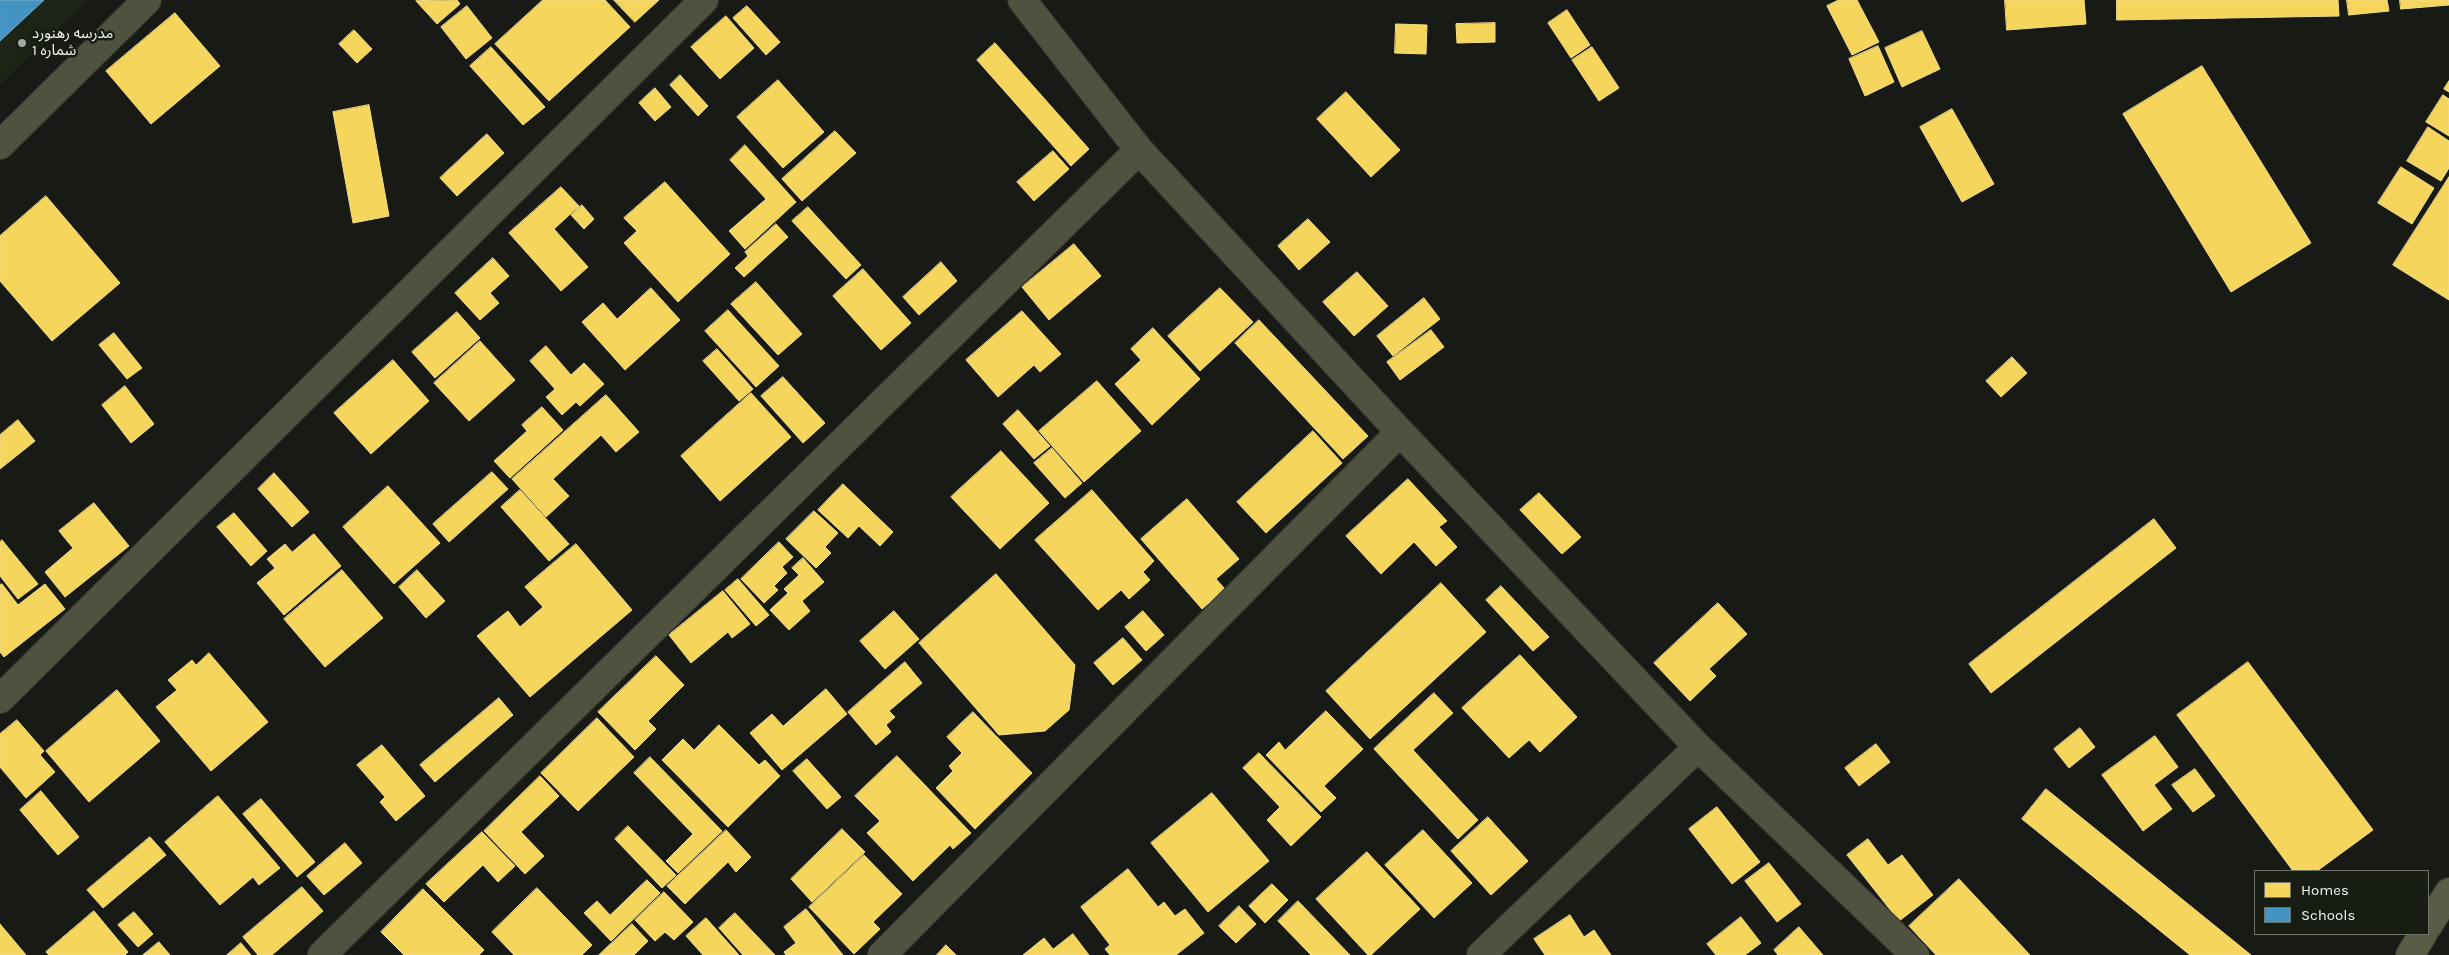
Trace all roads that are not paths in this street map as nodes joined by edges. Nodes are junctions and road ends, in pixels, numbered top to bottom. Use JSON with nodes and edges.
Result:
{"nodes":[{"id":1,"x":147,"y":0,"type":"edge"},
{"id":2,"x":704,"y":0,"type":"edge"},
{"id":3,"x":1022,"y":0,"type":"edge"},
{"id":4,"x":0,"y":145,"type":"edge"},
{"id":5,"x":1139,"y":150,"type":"junction"},
{"id":6,"x":1400,"y":432,"type":"junction"},
{"id":7,"x":0,"y":699,"type":"edge"},
{"id":8,"x":1698,"y":747,"type":"junction"},
{"id":9,"x":2449,"y":892,"type":"edge"},
{"id":10,"x":2429,"y":924,"type":"edge"},
{"id":11,"x":2422,"y":935,"type":"edge"},
{"id":12,"x":322,"y":955,"type":"edge"},
{"id":13,"x":882,"y":955,"type":"edge"},
{"id":14,"x":1481,"y":955,"type":"edge"},
{"id":15,"x":1915,"y":955,"type":"edge"},
{"id":16,"x":2410,"y":955,"type":"edge"}],
"edges":[{"from":1,"to":4,"type":"street"},
{"from":2,"to":7,"type":"street"},
{"from":3,"to":5,"type":"street"},
{"from":5,"to":6,"type":"street"},
{"from":5,"to":12,"type":"street"},
{"from":6,"to":8,"type":"street"},
{"from":6,"to":13,"type":"street"},
{"from":8,"to":14,"type":"street"},
{"from":8,"to":15,"type":"street"},
{"from":9,"to":10,"type":"highway"},
{"from":11,"to":16,"type":"highway"}]}
